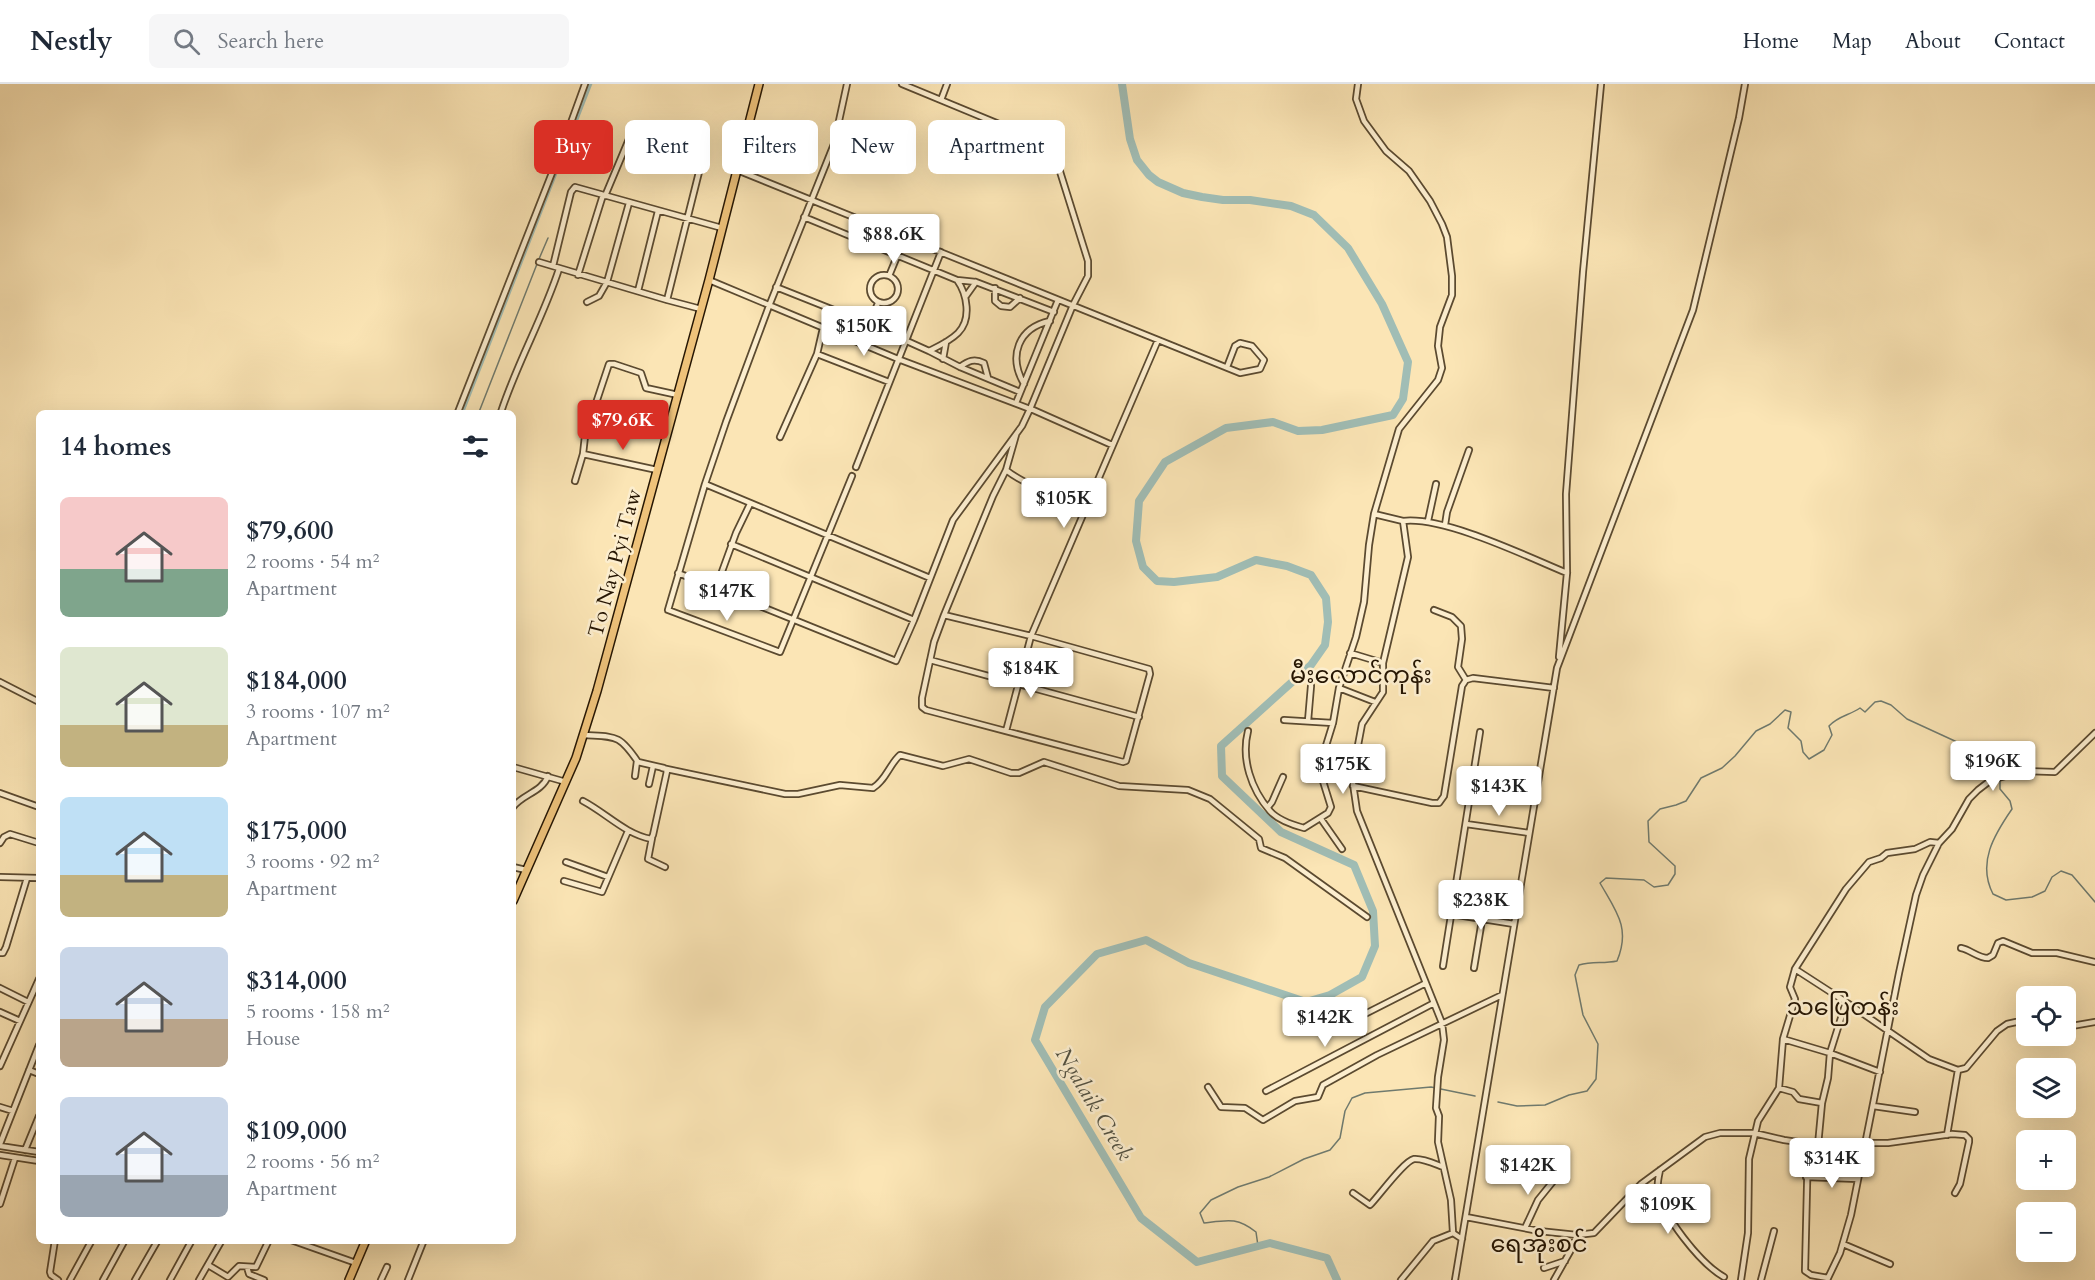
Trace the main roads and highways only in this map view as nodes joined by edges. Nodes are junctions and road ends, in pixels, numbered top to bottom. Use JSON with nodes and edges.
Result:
{"nodes":[{"id":1,"x":759,"y":84,"type":"edge"},
{"id":2,"x":516,"y":894,"type":"edge"},
{"id":3,"x":364,"y":1244,"type":"edge"},
{"id":4,"x":350,"y":1280,"type":"edge"}],
"edges":[{"from":1,"to":2,"type":"main road","name":"To Nay Pyi Taw"},
{"from":3,"to":4,"type":"main road"}]}
